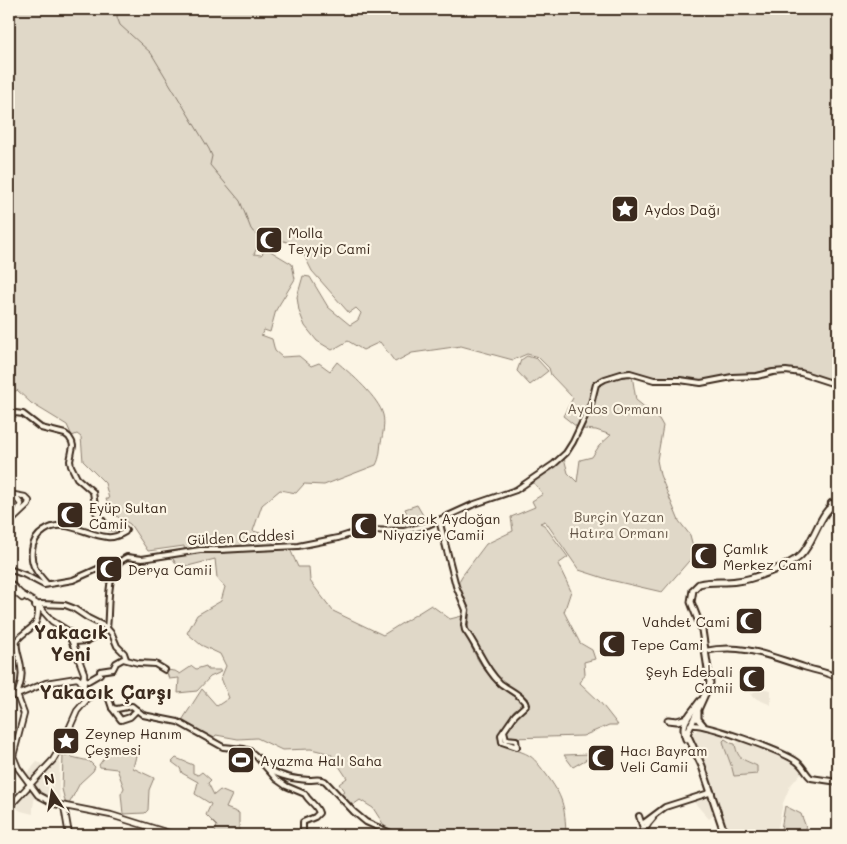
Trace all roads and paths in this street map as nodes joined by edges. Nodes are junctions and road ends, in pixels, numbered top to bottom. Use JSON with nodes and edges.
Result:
{"nodes":[{"id":1,"x":838,"y":384,"type":"edge"},
{"id":2,"x":9,"y":414,"type":"edge"},
{"id":3,"x":9,"y":495,"type":"edge"},
{"id":4,"x":835,"y":503,"type":"edge"},
{"id":5,"x":838,"y":511,"type":"edge"},
{"id":6,"x":439,"y":520,"type":"junction"},
{"id":7,"x":9,"y":522,"type":"edge"},
{"id":8,"x":118,"y":564,"type":"junction"},
{"id":9,"x":9,"y":569,"type":"edge"},
{"id":10,"x":9,"y":582,"type":"edge"},
{"id":11,"x":47,"y":584,"type":"junction"},
{"id":12,"x":9,"y":587,"type":"edge"},
{"id":13,"x":9,"y":596,"type":"edge"},
{"id":14,"x":18,"y":596,"type":"junction"},
{"id":15,"x":37,"y":606,"type":"junction"},
{"id":16,"x":44,"y":616,"type":"junction"},
{"id":17,"x":37,"y":619,"type":"junction"},
{"id":18,"x":107,"y":628,"type":"junction"},
{"id":19,"x":72,"y":643,"type":"junction"},
{"id":20,"x":705,"y":651,"type":"junction"},
{"id":21,"x":126,"y":659,"type":"junction"},
{"id":22,"x":165,"y":670,"type":"dead end"},
{"id":23,"x":81,"y":676,"type":"junction"},
{"id":24,"x":838,"y":678,"type":"edge"},
{"id":25,"x":20,"y":685,"type":"junction"},
{"id":26,"x":106,"y":690,"type":"dead end"},
{"id":27,"x":25,"y":691,"type":"junction"},
{"id":28,"x":17,"y":695,"type":"junction"},
{"id":29,"x":9,"y":697,"type":"edge"},
{"id":30,"x":112,"y":708,"type":"junction"},
{"id":31,"x":699,"y":708,"type":"junction"},
{"id":32,"x":138,"y":710,"type":"junction"},
{"id":33,"x":677,"y":722,"type":"junction"},
{"id":34,"x":688,"y":722,"type":"junction"},
{"id":35,"x":703,"y":725,"type":"junction"},
{"id":36,"x":504,"y":731,"type":"junction"},
{"id":37,"x":683,"y":734,"type":"junction"},
{"id":38,"x":514,"y":740,"type":"junction"},
{"id":39,"x":510,"y":746,"type":"junction"},
{"id":40,"x":796,"y":759,"type":"junction"},
{"id":41,"x":265,"y":766,"type":"junction"},
{"id":42,"x":838,"y":781,"type":"edge"},
{"id":43,"x":30,"y":784,"type":"junction"},
{"id":44,"x":710,"y":794,"type":"junction"},
{"id":45,"x":64,"y":806,"type":"junction"},
{"id":46,"x":9,"y":807,"type":"edge"},
{"id":47,"x":69,"y":835,"type":"edge"},
{"id":48,"x":175,"y":835,"type":"edge"},
{"id":49,"x":303,"y":835,"type":"edge"},
{"id":50,"x":395,"y":835,"type":"edge"},
{"id":51,"x":643,"y":835,"type":"edge"},
{"id":52,"x":724,"y":835,"type":"edge"}],
"edges":[{"from":1,"to":6,"type":"street","name":"Gülden Caddesi"},
{"from":2,"to":11,"type":"street"},
{"from":3,"to":7,"type":"main road"},
{"from":4,"to":5,"type":"street"},
{"from":4,"to":20,"type":"main road"},
{"from":6,"to":8,"type":"street","name":"Gülden Caddesi"},
{"from":6,"to":36,"type":"street"},
{"from":8,"to":11,"type":"street","name":"Gülden Caddesi"},
{"from":8,"to":18,"type":"street"},
{"from":9,"to":11,"type":"street"},
{"from":10,"to":15,"type":"main road"},
{"from":12,"to":13,"type":"main road"},
{"from":12,"to":14,"type":"main road"},
{"from":13,"to":14,"type":"main road"},
{"from":14,"to":15,"type":"main road"},
{"from":15,"to":16,"type":"main road"},
{"from":15,"to":17,"type":"street"},
{"from":15,"to":18,"type":"street"},
{"from":15,"to":19,"type":"main road"},
{"from":16,"to":17,"type":"street"},
{"from":16,"to":23,"type":"main road"},
{"from":17,"to":25,"type":"street"},
{"from":18,"to":19,"type":"street"},
{"from":18,"to":21,"type":"street"},
{"from":19,"to":23,"type":"main road"},
{"from":20,"to":24,"type":"street"},
{"from":20,"to":31,"type":"main road"},
{"from":20,"to":34,"type":"main road"},
{"from":21,"to":22,"type":"street"},
{"from":21,"to":23,"type":"street"},
{"from":23,"to":27,"type":"main road"},
{"from":23,"to":43,"type":"main road"},
{"from":25,"to":27,"type":"street"},
{"from":25,"to":28,"type":"street"},
{"from":26,"to":30,"type":"street"},
{"from":27,"to":28,"type":"main road"},
{"from":28,"to":29,"type":"street"},
{"from":28,"to":43,"type":"main road"},
{"from":30,"to":32,"type":"street"},
{"from":30,"to":32,"type":"street"},
{"from":31,"to":34,"type":"main road"},
{"from":31,"to":35,"type":"main road"},
{"from":32,"to":41,"type":"street"},
{"from":33,"to":34,"type":"main road"},
{"from":33,"to":34,"type":"main road"},
{"from":33,"to":37,"type":"main road"},
{"from":34,"to":35,"type":"street"},
{"from":34,"to":37,"type":"main road"},
{"from":34,"to":40,"type":"street"},
{"from":34,"to":44,"type":"main road"},
{"from":35,"to":40,"type":"street"},
{"from":36,"to":38,"type":"street"},
{"from":36,"to":39,"type":"street"},
{"from":37,"to":44,"type":"main road"},
{"from":38,"to":39,"type":"street"},
{"from":38,"to":39,"type":"street"},
{"from":40,"to":42,"type":"street"},
{"from":41,"to":49,"type":"street"},
{"from":41,"to":50,"type":"street"},
{"from":43,"to":45,"type":"main road"},
{"from":43,"to":46,"type":"main road"},
{"from":44,"to":51,"type":"street"},
{"from":44,"to":52,"type":"main road"},
{"from":45,"to":47,"type":"main road"},
{"from":45,"to":48,"type":"main road"}]}
